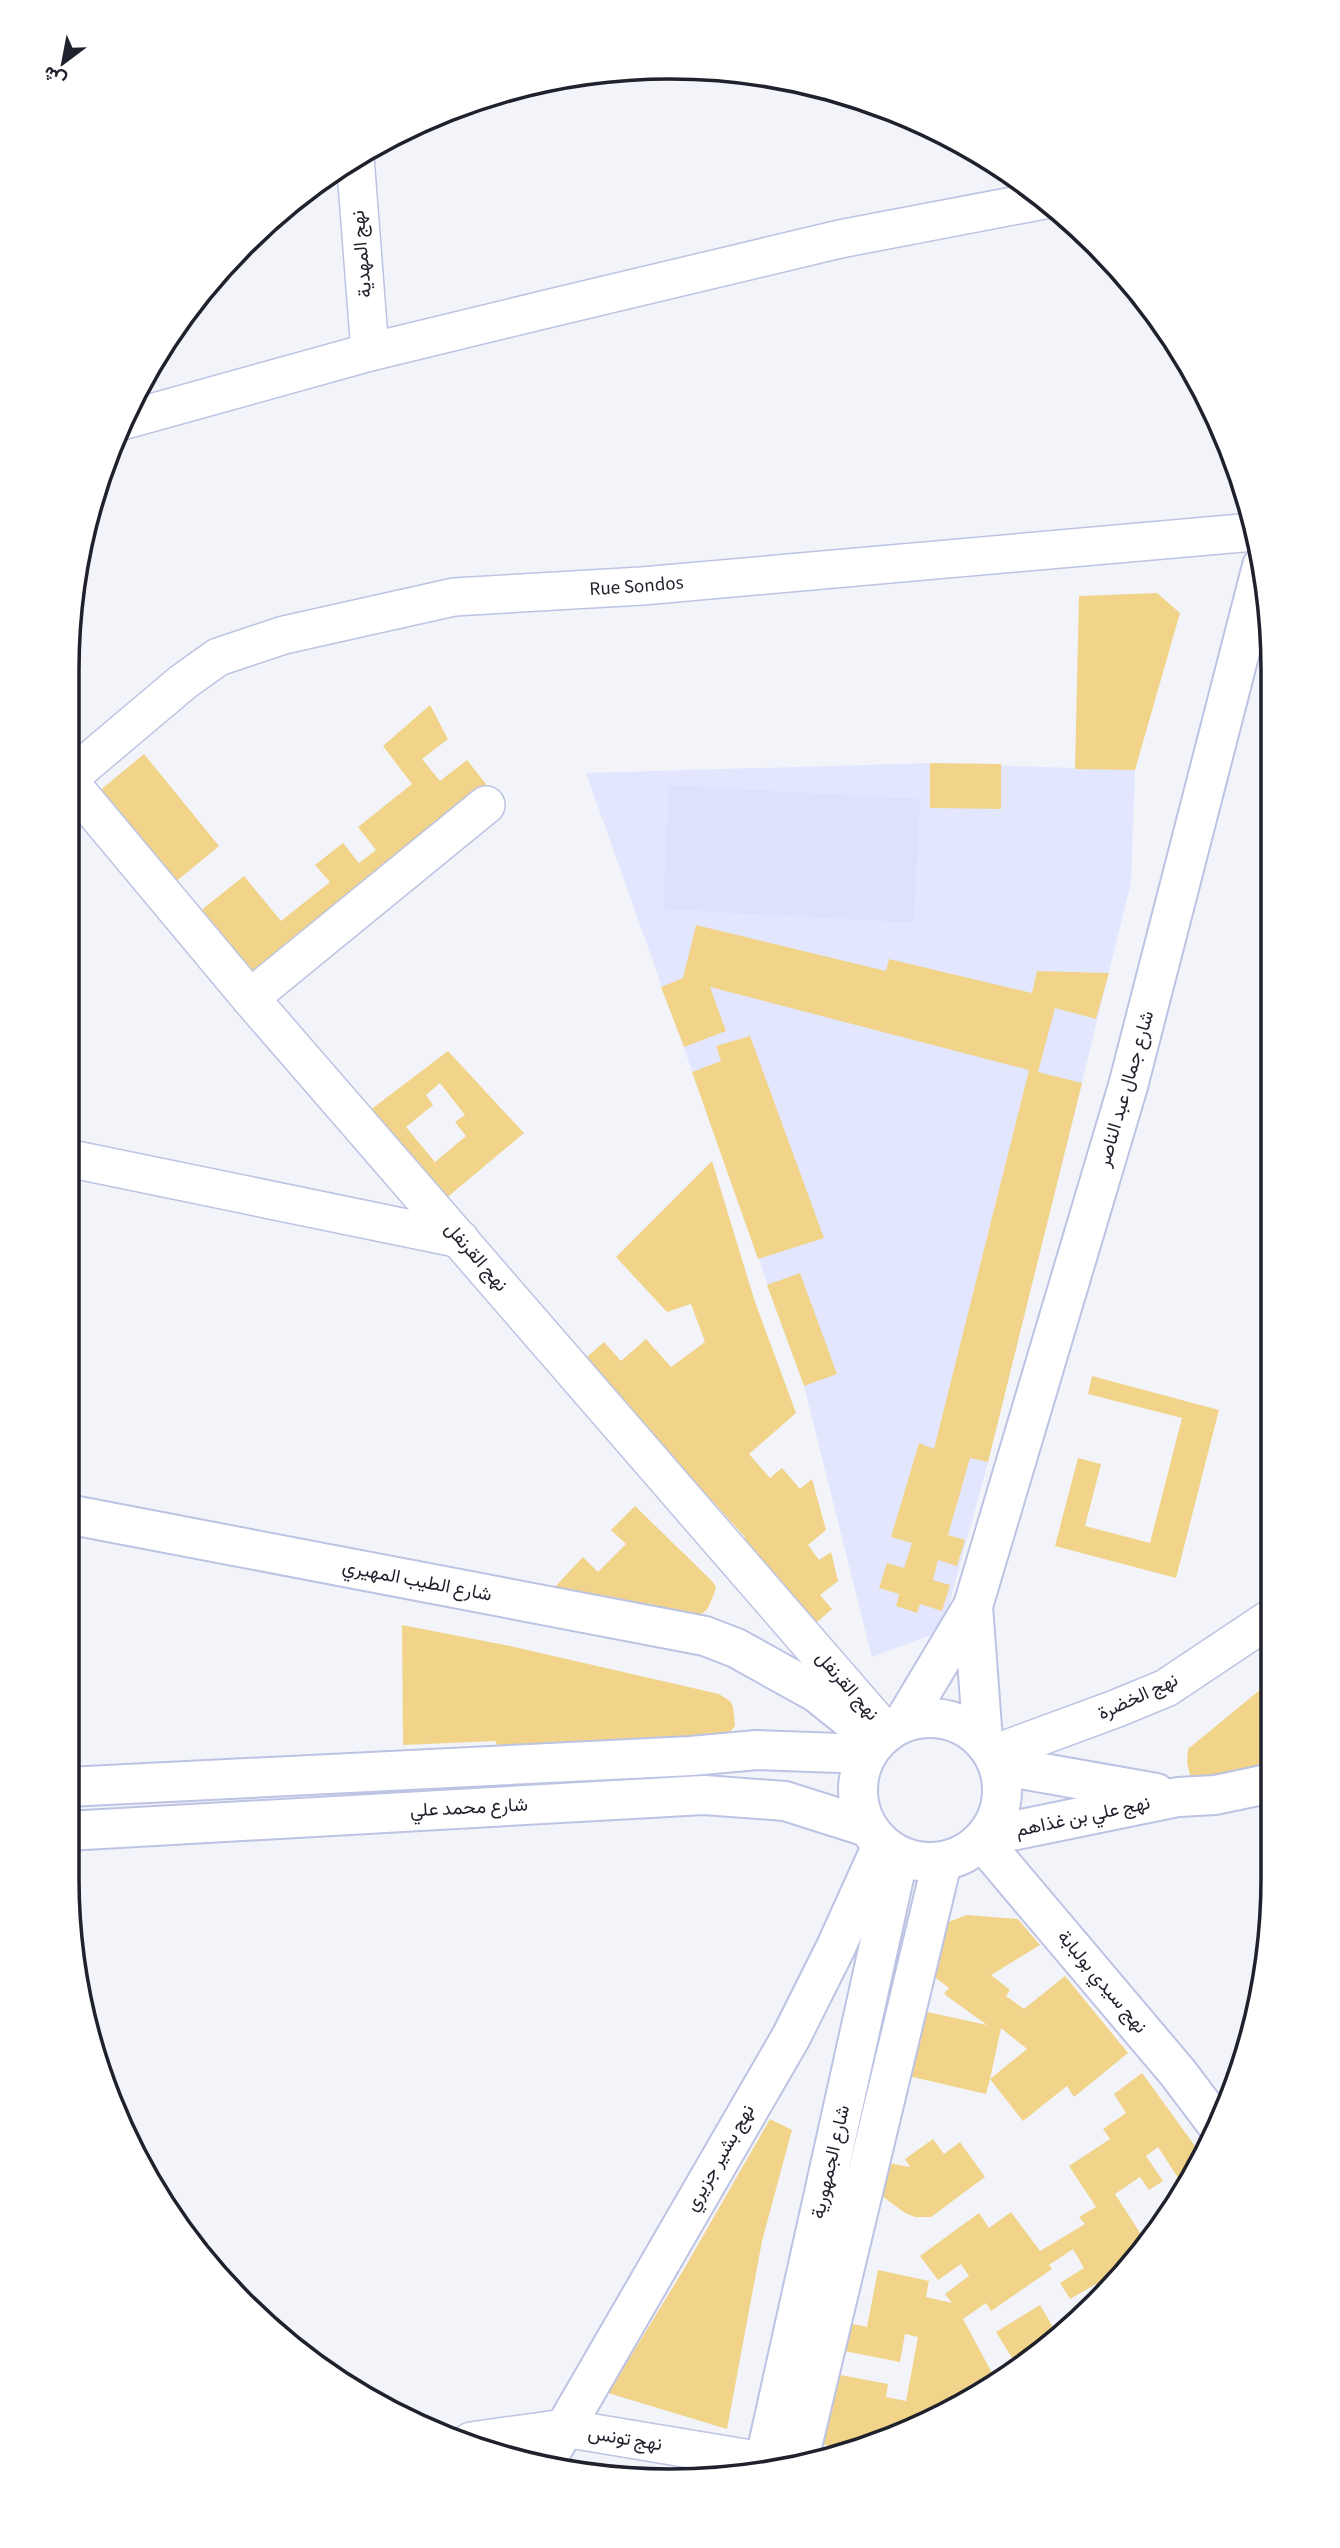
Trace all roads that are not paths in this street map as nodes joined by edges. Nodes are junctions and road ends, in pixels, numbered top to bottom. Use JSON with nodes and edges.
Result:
{"nodes":[{"id":1,"x":356,"y":169,"type":"edge"},
{"id":2,"x":1032,"y":202,"type":"edge"},
{"id":3,"x":370,"y":352,"type":"junction"},
{"id":4,"x":136,"y":417,"type":"edge"},
{"id":5,"x":1245,"y":533,"type":"edge"},
{"id":6,"x":1256,"y":591,"type":"edge"},
{"id":7,"x":79,"y":770,"type":"edge"},
{"id":8,"x":79,"y":792,"type":"edge"},
{"id":9,"x":486,"y":805,"type":"dead end"},
{"id":10,"x":250,"y":998,"type":"junction"},
{"id":11,"x":79,"y":1160,"type":"edge"},
{"id":12,"x":460,"y":1239,"type":"junction"},
{"id":13,"x":79,"y":1516,"type":"edge"},
{"id":14,"x":973,"y":1606,"type":"junction"},
{"id":15,"x":1261,"y":1625,"type":"edge"},
{"id":16,"x":884,"y":1738,"type":"junction"},
{"id":17,"x":991,"y":1754,"type":"junction"},
{"id":18,"x":1261,"y":1785,"type":"edge"},
{"id":19,"x":79,"y":1786,"type":"edge"},
{"id":20,"x":1178,"y":1797,"type":"junction"},
{"id":21,"x":79,"y":1830,"type":"edge"},
{"id":22,"x":985,"y":1839,"type":"junction"},
{"id":23,"x":883,"y":1842,"type":"junction"},
{"id":24,"x":942,"y":1861,"type":"junction"},
{"id":25,"x":1211,"y":2116,"type":"edge"},
{"id":26,"x":564,"y":2428,"type":"junction"},
{"id":27,"x":484,"y":2439,"type":"edge"},
{"id":28,"x":548,"y":2456,"type":"edge"},
{"id":29,"x":777,"y":2459,"type":"edge"},
{"id":30,"x":777,"y":2459,"type":"edge"},
{"id":31,"x":765,"y":2461,"type":"edge"}],
"edges":[{"from":1,"to":3,"type":"street","name":"نهج المهدية"},
{"from":2,"to":3,"type":"street"},
{"from":3,"to":4,"type":"street"},
{"from":5,"to":7,"type":"street","name":"Rue Sondos"},
{"from":6,"to":14,"type":"street","name":"شارع جمال عبد الناصر"},
{"from":8,"to":10,"type":"street","name":"نهج القرنفل"},
{"from":9,"to":10,"type":"street"},
{"from":10,"to":12,"type":"street","name":"نهج القرنفل"},
{"from":11,"to":12,"type":"street"},
{"from":12,"to":16,"type":"street","name":"نهج القرنفل"},
{"from":13,"to":16,"type":"street","name":"شارع الطيب المهيري"},
{"from":14,"to":16,"type":"street","name":"شارع جمال عبد الناصر"},
{"from":14,"to":17,"type":"street","name":"شارع جمال عبد الناصر"},
{"from":15,"to":17,"type":"street","name":"نهج الخضرة"},
{"from":16,"to":17,"type":"street"},
{"from":16,"to":19,"type":"street"},
{"from":16,"to":23,"type":"street"},
{"from":17,"to":20,"type":"street","name":"نهج علي بن غذاهم"},
{"from":17,"to":22,"type":"street"},
{"from":18,"to":20,"type":"street","name":"نهج علي بن غذاهم"},
{"from":20,"to":22,"type":"street","name":"نهج علي بن غذاهم"},
{"from":21,"to":23,"type":"street","name":"شارع محمد علي"},
{"from":22,"to":24,"type":"street"},
{"from":22,"to":25,"type":"street","name":"نهج سيدي بولبابة"},
{"from":23,"to":24,"type":"street"},
{"from":23,"to":26,"type":"street","name":"نهج بشير جزيري"},
{"from":23,"to":29,"type":"street","name":"شارع الجمهورية"},
{"from":24,"to":30,"type":"street","name":"شارع الجمهورية"},
{"from":26,"to":27,"type":"street","name":"نهج تونس"},
{"from":26,"to":28,"type":"street","name":"نهج بشير جزيري"},
{"from":26,"to":31,"type":"street","name":"نهج تونس"}]}
